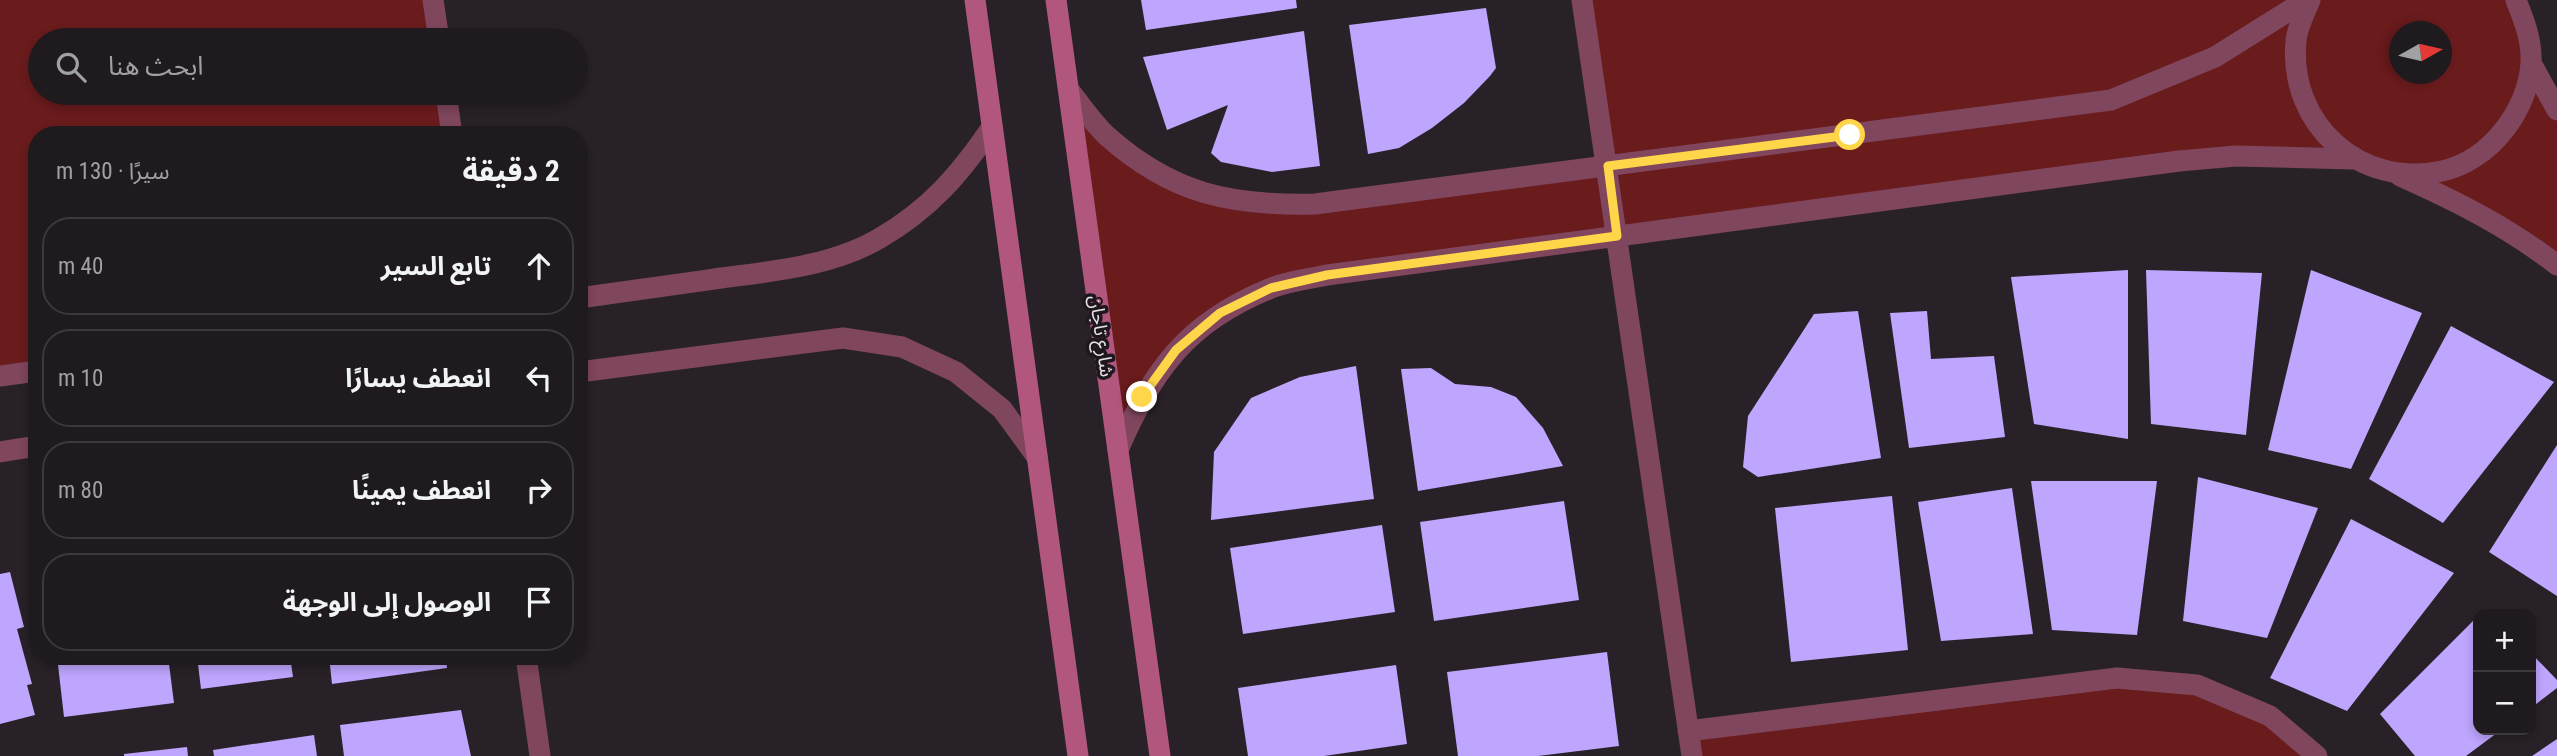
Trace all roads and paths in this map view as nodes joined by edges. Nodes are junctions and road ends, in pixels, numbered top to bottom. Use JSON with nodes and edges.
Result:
{"nodes":[{"id":1,"x":433,"y":0,"type":"edge"},
{"id":2,"x":975,"y":0,"type":"edge"},
{"id":3,"x":1056,"y":0,"type":"edge"},
{"id":4,"x":1582,"y":0,"type":"edge"},
{"id":5,"x":2308,"y":0,"type":"edge"},
{"id":6,"x":2516,"y":0,"type":"edge"},
{"id":7,"x":437,"y":28,"type":"edge"},
{"id":8,"x":2531,"y":63,"type":"junction"},
{"id":9,"x":1069,"y":90,"type":"junction"},
{"id":10,"x":448,"y":105,"type":"edge"},
{"id":11,"x":2557,"y":110,"type":"edge"},
{"id":12,"x":451,"y":126,"type":"edge"},
{"id":13,"x":992,"y":127,"type":"junction"},
{"id":14,"x":2352,"y":159,"type":"junction"},
{"id":15,"x":1608,"y":166,"type":"junction"},
{"id":16,"x":2395,"y":174,"type":"junction"},
{"id":17,"x":1617,"y":236,"type":"junction"},
{"id":18,"x":2557,"y":265,"type":"edge"},
{"id":19,"x":588,"y":297,"type":"edge"},
{"id":20,"x":588,"y":371,"type":"edge"},
{"id":21,"x":28,"y":372,"type":"edge"},
{"id":22,"x":0,"y":376,"type":"edge"},
{"id":23,"x":28,"y":447,"type":"edge"},
{"id":24,"x":1118,"y":450,"type":"junction"},
{"id":25,"x":0,"y":452,"type":"edge"},
{"id":26,"x":1037,"y":457,"type":"junction"},
{"id":27,"x":527,"y":665,"type":"edge"},
{"id":28,"x":1688,"y":731,"type":"junction"},
{"id":29,"x":540,"y":756,"type":"edge"},
{"id":30,"x":1078,"y":756,"type":"edge"},
{"id":31,"x":1160,"y":756,"type":"edge"},
{"id":32,"x":1692,"y":756,"type":"edge"},
{"id":33,"x":2318,"y":756,"type":"edge"}],
"edges":[{"from":1,"to":7,"type":"street"},
{"from":2,"to":13,"type":"street"},
{"from":3,"to":9,"type":"street","name":"شارع تاجان"},
{"from":4,"to":15,"type":"street"},
{"from":5,"to":14,"type":"street"},
{"from":5,"to":15,"type":"street"},
{"from":6,"to":8,"type":"street"},
{"from":8,"to":11,"type":"street"},
{"from":8,"to":16,"type":"street"},
{"from":9,"to":15,"type":"street"},
{"from":9,"to":24,"type":"street","name":"شارع تاجان"},
{"from":10,"to":12,"type":"street"},
{"from":13,"to":19,"type":"street"},
{"from":13,"to":26,"type":"street"},
{"from":14,"to":16,"type":"street"},
{"from":14,"to":17,"type":"street"},
{"from":15,"to":17,"type":"street"},
{"from":16,"to":18,"type":"street"},
{"from":17,"to":24,"type":"street"},
{"from":17,"to":28,"type":"street"},
{"from":20,"to":26,"type":"street"},
{"from":21,"to":22,"type":"street"},
{"from":23,"to":25,"type":"street"},
{"from":24,"to":31,"type":"street","name":"شارع تاجان"},
{"from":26,"to":30,"type":"street"},
{"from":27,"to":29,"type":"street"},
{"from":28,"to":32,"type":"street"},
{"from":28,"to":33,"type":"street"}]}
